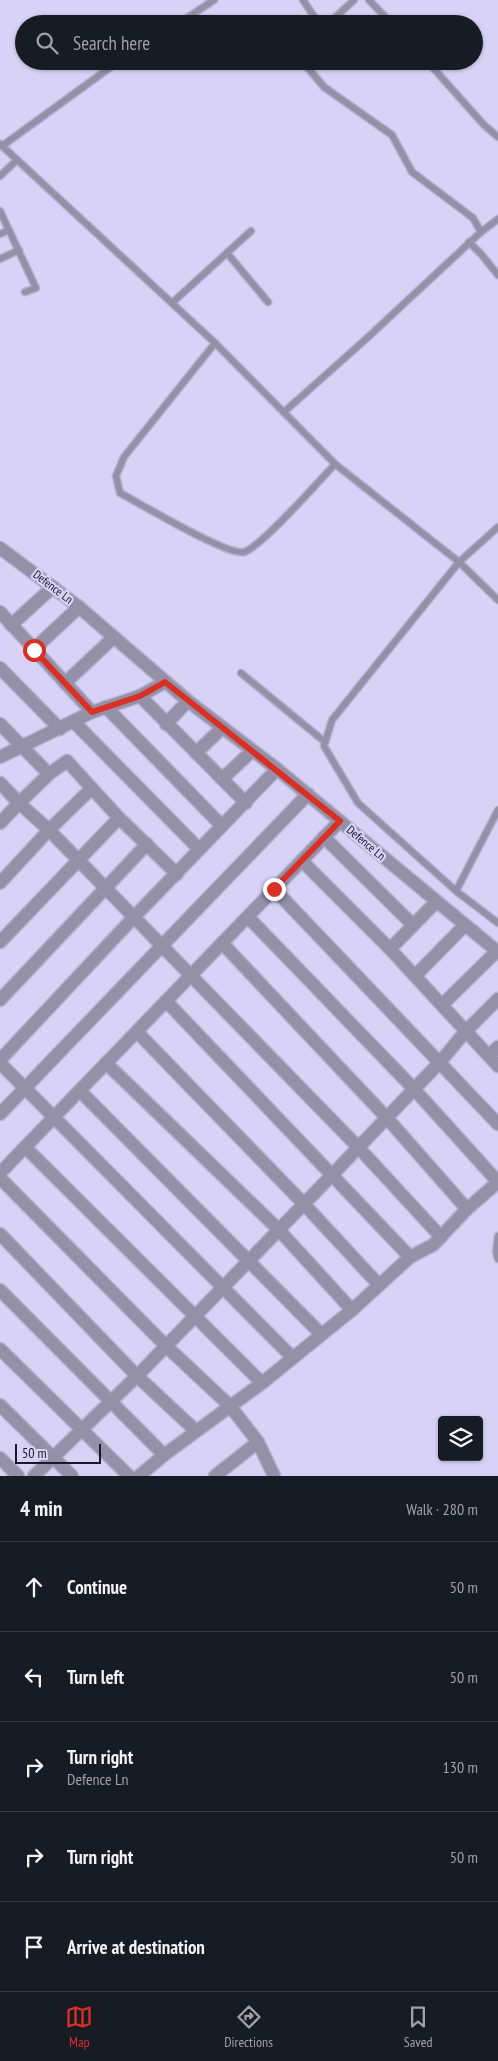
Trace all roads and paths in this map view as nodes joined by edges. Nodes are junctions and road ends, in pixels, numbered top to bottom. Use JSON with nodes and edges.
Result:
{"nodes":[{"id":1,"x":214,"y":0,"type":"edge"},
{"id":2,"x":303,"y":0,"type":"edge"},
{"id":3,"x":354,"y":0,"type":"edge"},
{"id":4,"x":369,"y":0,"type":"edge"},
{"id":5,"x":192,"y":15,"type":"edge"},
{"id":6,"x":313,"y":15,"type":"edge"},
{"id":7,"x":338,"y":15,"type":"edge"},
{"id":8,"x":383,"y":15,"type":"edge"},
{"id":9,"x":106,"y":70,"type":"edge"},
{"id":10,"x":310,"y":70,"type":"edge"},
{"id":11,"x":435,"y":70,"type":"edge"},
{"id":12,"x":498,"y":137,"type":"edge"},
{"id":13,"x":1,"y":145,"type":"edge"},
{"id":14,"x":17,"y":160,"type":"junction"},
{"id":15,"x":0,"y":176,"type":"edge"},
{"id":16,"x":0,"y":210,"type":"edge"},
{"id":17,"x":498,"y":220,"type":"edge"},
{"id":18,"x":9,"y":230,"type":"junction"},
{"id":19,"x":251,"y":231,"type":"dead end"},
{"id":20,"x":481,"y":232,"type":"junction"},
{"id":21,"x":0,"y":234,"type":"edge"},
{"id":22,"x":469,"y":242,"type":"junction"},
{"id":23,"x":19,"y":250,"type":"junction"},
{"id":24,"x":227,"y":253,"type":"junction"},
{"id":25,"x":0,"y":259,"type":"edge"},
{"id":26,"x":498,"y":275,"type":"edge"},
{"id":27,"x":25,"y":292,"type":"dead end"},
{"id":28,"x":268,"y":302,"type":"dead end"},
{"id":29,"x":172,"y":303,"type":"junction"},
{"id":30,"x":215,"y":343,"type":"junction"},
{"id":31,"x":284,"y":412,"type":"junction"},
{"id":32,"x":335,"y":464,"type":"junction"},
{"id":33,"x":498,"y":526,"type":"edge"},
{"id":34,"x":0,"y":548,"type":"edge"},
{"id":35,"x":459,"y":562,"type":"junction"},
{"id":36,"x":53,"y":587,"type":"junction"},
{"id":37,"x":498,"y":600,"type":"edge"},
{"id":38,"x":79,"y":607,"type":"junction"},
{"id":39,"x":0,"y":612,"type":"edge"},
{"id":40,"x":11,"y":625,"type":"junction"},
{"id":41,"x":114,"y":637,"type":"junction"},
{"id":42,"x":34,"y":650,"type":"junction"},
{"id":43,"x":0,"y":668,"type":"edge"},
{"id":44,"x":241,"y":673,"type":"dead end"},
{"id":45,"x":165,"y":682,"type":"junction"},
{"id":46,"x":65,"y":683,"type":"junction"},
{"id":47,"x":140,"y":696,"type":"junction"},
{"id":48,"x":188,"y":702,"type":"junction"},
{"id":49,"x":106,"y":707,"type":"junction"},
{"id":50,"x":92,"y":712,"type":"junction"},
{"id":51,"x":74,"y":722,"type":"junction"},
{"id":52,"x":0,"y":724,"type":"edge"},
{"id":53,"x":166,"y":724,"type":"junction"},
{"id":54,"x":222,"y":728,"type":"junction"},
{"id":55,"x":60,"y":729,"type":"junction"},
{"id":56,"x":325,"y":742,"type":"junction"},
{"id":57,"x":23,"y":746,"type":"junction"},
{"id":58,"x":252,"y":751,"type":"junction"},
{"id":59,"x":196,"y":753,"type":"junction"},
{"id":60,"x":0,"y":757,"type":"edge"},
{"id":61,"x":277,"y":769,"type":"junction"},
{"id":62,"x":49,"y":774,"type":"junction"},
{"id":63,"x":222,"y":779,"type":"junction"},
{"id":64,"x":0,"y":783,"type":"edge"},
{"id":65,"x":91,"y":789,"type":"junction"},
{"id":66,"x":308,"y":794,"type":"junction"},
{"id":67,"x":19,"y":803,"type":"junction"},
{"id":68,"x":246,"y":803,"type":"junction"},
{"id":69,"x":498,"y":810,"type":"edge"},
{"id":70,"x":119,"y":818,"type":"junction"},
{"id":71,"x":340,"y":821,"type":"junction"},
{"id":72,"x":0,"y":823,"type":"edge"},
{"id":73,"x":222,"y":826,"type":"junction"},
{"id":74,"x":49,"y":830,"type":"junction"},
{"id":75,"x":324,"y":837,"type":"junction"},
{"id":76,"x":147,"y":844,"type":"junction"},
{"id":77,"x":199,"y":850,"type":"junction"},
{"id":78,"x":78,"y":860,"type":"junction"},
{"id":79,"x":302,"y":861,"type":"junction"},
{"id":80,"x":177,"y":874,"type":"junction"},
{"id":81,"x":0,"y":883,"type":"edge"},
{"id":82,"x":105,"y":889,"type":"junction"},
{"id":83,"x":274,"y":889,"type":"junction"},
{"id":84,"x":456,"y":891,"type":"junction"},
{"id":85,"x":436,"y":902,"type":"junction"},
{"id":86,"x":135,"y":916,"type":"junction"},
{"id":87,"x":248,"y":917,"type":"junction"},
{"id":88,"x":498,"y":924,"type":"edge"},
{"id":89,"x":413,"y":925,"type":"junction"},
{"id":90,"x":465,"y":925,"type":"junction"},
{"id":91,"x":0,"y":942,"type":"edge"},
{"id":92,"x":222,"y":944,"type":"junction"},
{"id":93,"x":162,"y":948,"type":"junction"},
{"id":94,"x":390,"y":949,"type":"junction"},
{"id":95,"x":497,"y":952,"type":"edge"},
{"id":96,"x":190,"y":976,"type":"junction"},
{"id":97,"x":415,"y":976,"type":"junction"},
{"id":98,"x":498,"y":999,"type":"edge"},
{"id":99,"x":0,"y":1000,"type":"edge"},
{"id":100,"x":166,"y":1001,"type":"junction"},
{"id":101,"x":442,"y":1005,"type":"junction"},
{"id":102,"x":466,"y":1031,"type":"junction"},
{"id":103,"x":137,"y":1032,"type":"junction"},
{"id":104,"x":493,"y":1052,"type":"edge"},
{"id":105,"x":0,"y":1062,"type":"edge"},
{"id":106,"x":440,"y":1062,"type":"junction"},
{"id":107,"x":106,"y":1063,"type":"junction"},
{"id":108,"x":498,"y":1066,"type":"edge"},
{"id":109,"x":25,"y":1088,"type":"junction"},
{"id":110,"x":414,"y":1089,"type":"junction"},
{"id":111,"x":80,"y":1090,"type":"junction"},
{"id":112,"x":0,"y":1114,"type":"edge"},
{"id":113,"x":54,"y":1117,"type":"junction"},
{"id":114,"x":386,"y":1117,"type":"junction"},
{"id":115,"x":498,"y":1124,"type":"edge"},
{"id":116,"x":25,"y":1147,"type":"junction"},
{"id":117,"x":358,"y":1147,"type":"junction"},
{"id":118,"x":0,"y":1173,"type":"edge"},
{"id":119,"x":332,"y":1175,"type":"junction"},
{"id":120,"x":0,"y":1178,"type":"edge"},
{"id":121,"x":498,"y":1182,"type":"edge"},
{"id":122,"x":303,"y":1203,"type":"junction"},
{"id":123,"x":468,"y":1209,"type":"junction"},
{"id":124,"x":278,"y":1229,"type":"junction"},
{"id":125,"x":0,"y":1234,"type":"edge"},
{"id":126,"x":498,"y":1236,"type":"edge"},
{"id":127,"x":437,"y":1241,"type":"junction"},
{"id":128,"x":410,"y":1257,"type":"junction"},
{"id":129,"x":498,"y":1259,"type":"edge"},
{"id":130,"x":249,"y":1260,"type":"junction"},
{"id":131,"x":379,"y":1285,"type":"junction"},
{"id":132,"x":223,"y":1287,"type":"junction"},
{"id":133,"x":0,"y":1290,"type":"edge"},
{"id":134,"x":352,"y":1310,"type":"junction"},
{"id":135,"x":193,"y":1317,"type":"junction"},
{"id":136,"x":321,"y":1334,"type":"junction"},
{"id":137,"x":166,"y":1346,"type":"junction"},
{"id":138,"x":0,"y":1349,"type":"edge"},
{"id":139,"x":292,"y":1357,"type":"junction"},
{"id":140,"x":137,"y":1376,"type":"junction"},
{"id":141,"x":262,"y":1383,"type":"junction"},
{"id":142,"x":111,"y":1402,"type":"junction"},
{"id":143,"x":0,"y":1405,"type":"edge"},
{"id":144,"x":230,"y":1406,"type":"junction"},
{"id":145,"x":81,"y":1430,"type":"junction"},
{"id":146,"x":196,"y":1432,"type":"junction"},
{"id":147,"x":258,"y":1442,"type":"junction"},
{"id":148,"x":164,"y":1455,"type":"junction"},
{"id":149,"x":52,"y":1457,"type":"junction"},
{"id":150,"x":0,"y":1458,"type":"edge"},
{"id":151,"x":18,"y":1476,"type":"edge"},
{"id":152,"x":34,"y":1476,"type":"edge"},
{"id":153,"x":72,"y":1476,"type":"edge"},
{"id":154,"x":129,"y":1476,"type":"edge"},
{"id":155,"x":139,"y":1476,"type":"edge"},
{"id":156,"x":216,"y":1476,"type":"edge"},
{"id":157,"x":274,"y":1476,"type":"edge"}],
"edges":[{"from":1,"to":5,"type":"lane"},
{"from":2,"to":6,"type":"lane"},
{"from":3,"to":7,"type":"lane"},
{"from":4,"to":8,"type":"lane"},
{"from":9,"to":13,"type":"lane"},
{"from":10,"to":20,"type":"lane"},
{"from":11,"to":12,"type":"lane"},
{"from":13,"to":14,"type":"lane"},
{"from":14,"to":15,"type":"lane"},
{"from":14,"to":29,"type":"lane"},
{"from":16,"to":18,"type":"lane"},
{"from":17,"to":20,"type":"lane"},
{"from":18,"to":21,"type":"lane"},
{"from":18,"to":23,"type":"lane"},
{"from":19,"to":24,"type":"lane"},
{"from":20,"to":22,"type":"lane"},
{"from":22,"to":26,"type":"lane"},
{"from":22,"to":31,"type":"lane"},
{"from":23,"to":25,"type":"lane"},
{"from":23,"to":27,"type":"lane"},
{"from":24,"to":28,"type":"lane"},
{"from":24,"to":29,"type":"lane"},
{"from":29,"to":30,"type":"lane"},
{"from":30,"to":31,"type":"lane"},
{"from":30,"to":32,"type":"lane"},
{"from":31,"to":32,"type":"lane"},
{"from":32,"to":35,"type":"lane"},
{"from":33,"to":35,"type":"lane"},
{"from":34,"to":36,"type":"street","name":"Defence Ln"},
{"from":35,"to":37,"type":"lane"},
{"from":35,"to":56,"type":"lane"},
{"from":36,"to":38,"type":"street","name":"Defence Ln"},
{"from":36,"to":40,"type":"street"},
{"from":38,"to":41,"type":"street","name":"Defence Ln"},
{"from":38,"to":42,"type":"street"},
{"from":39,"to":40,"type":"street"},
{"from":40,"to":42,"type":"street"},
{"from":41,"to":45,"type":"street","name":"Defence Ln"},
{"from":41,"to":46,"type":"street"},
{"from":42,"to":46,"type":"street"},
{"from":43,"to":55,"type":"street"},
{"from":44,"to":56,"type":"lane"},
{"from":45,"to":47,"type":"street"},
{"from":45,"to":48,"type":"street","name":"Defence Ln"},
{"from":46,"to":50,"type":"street"},
{"from":47,"to":49,"type":"street"},
{"from":47,"to":53,"type":"street"},
{"from":48,"to":53,"type":"street"},
{"from":48,"to":54,"type":"street","name":"Defence Ln"},
{"from":49,"to":50,"type":"street"},
{"from":49,"to":73,"type":"street"},
{"from":50,"to":51,"type":"street"},
{"from":51,"to":55,"type":"street"},
{"from":51,"to":77,"type":"street"},
{"from":52,"to":57,"type":"street"},
{"from":53,"to":59,"type":"street"},
{"from":54,"to":58,"type":"street","name":"Defence Ln"},
{"from":54,"to":59,"type":"street"},
{"from":55,"to":57,"type":"street"},
{"from":56,"to":84,"type":"lane"},
{"from":57,"to":60,"type":"street"},
{"from":57,"to":62,"type":"street"},
{"from":58,"to":61,"type":"street","name":"Defence Ln"},
{"from":58,"to":63,"type":"street"},
{"from":59,"to":63,"type":"street"},
{"from":61,"to":66,"type":"street","name":"Defence Ln"},
{"from":61,"to":68,"type":"street"},
{"from":62,"to":65,"type":"street"},
{"from":62,"to":67,"type":"street"},
{"from":63,"to":68,"type":"street"},
{"from":64,"to":67,"type":"street"},
{"from":65,"to":70,"type":"street"},
{"from":65,"to":74,"type":"street"},
{"from":66,"to":71,"type":"street","name":"Defence Ln"},
{"from":66,"to":93,"type":"street"},
{"from":67,"to":72,"type":"street"},
{"from":67,"to":74,"type":"street"},
{"from":68,"to":73,"type":"street"},
{"from":69,"to":84,"type":"lane"},
{"from":70,"to":76,"type":"street"},
{"from":70,"to":78,"type":"street"},
{"from":71,"to":75,"type":"street"},
{"from":71,"to":85,"type":"street","name":"Defence Ln"},
{"from":73,"to":77,"type":"street"},
{"from":74,"to":78,"type":"street"},
{"from":74,"to":81,"type":"street"},
{"from":75,"to":79,"type":"street"},
{"from":75,"to":89,"type":"street"},
{"from":76,"to":80,"type":"street"},
{"from":76,"to":82,"type":"street"},
{"from":77,"to":80,"type":"street"},
{"from":78,"to":82,"type":"street"},
{"from":78,"to":91,"type":"street"},
{"from":79,"to":83,"type":"street"},
{"from":79,"to":94,"type":"street"},
{"from":80,"to":86,"type":"street"},
{"from":82,"to":86,"type":"street"},
{"from":82,"to":99,"type":"street"},
{"from":83,"to":87,"type":"street"},
{"from":83,"to":106,"type":"street"},
{"from":84,"to":88,"type":"lane"},
{"from":85,"to":89,"type":"street"},
{"from":85,"to":90,"type":"street","name":"Defence Ln"},
{"from":86,"to":93,"type":"street"},
{"from":86,"to":105,"type":"street"},
{"from":87,"to":92,"type":"street"},
{"from":87,"to":110,"type":"street"},
{"from":89,"to":94,"type":"street"},
{"from":90,"to":95,"type":"street","name":"Defence Ln"},
{"from":90,"to":97,"type":"street"},
{"from":92,"to":96,"type":"street"},
{"from":92,"to":114,"type":"street"},
{"from":93,"to":96,"type":"street"},
{"from":93,"to":109,"type":"street"},
{"from":94,"to":97,"type":"street"},
{"from":95,"to":101,"type":"street"},
{"from":96,"to":100,"type":"street"},
{"from":96,"to":117,"type":"street"},
{"from":97,"to":101,"type":"street"},
{"from":98,"to":102,"type":"street"},
{"from":100,"to":103,"type":"street"},
{"from":100,"to":119,"type":"street"},
{"from":101,"to":102,"type":"street"},
{"from":102,"to":104,"type":"street"},
{"from":102,"to":106,"type":"street"},
{"from":103,"to":107,"type":"street"},
{"from":103,"to":122,"type":"street"},
{"from":104,"to":108,"type":"street"},
{"from":105,"to":109,"type":"street"},
{"from":106,"to":110,"type":"street"},
{"from":106,"to":115,"type":"street"},
{"from":107,"to":111,"type":"street"},
{"from":107,"to":124,"type":"street"},
{"from":109,"to":112,"type":"street"},
{"from":109,"to":113,"type":"street"},
{"from":110,"to":114,"type":"street"},
{"from":110,"to":121,"type":"street"},
{"from":111,"to":113,"type":"street"},
{"from":111,"to":130,"type":"street"},
{"from":113,"to":116,"type":"street"},
{"from":113,"to":132,"type":"street"},
{"from":114,"to":117,"type":"street"},
{"from":114,"to":123,"type":"street"},
{"from":116,"to":118,"type":"street"},
{"from":116,"to":135,"type":"street"},
{"from":117,"to":119,"type":"street"},
{"from":117,"to":127,"type":"street"},
{"from":119,"to":122,"type":"street"},
{"from":119,"to":128,"type":"street"},
{"from":120,"to":137,"type":"street"},
{"from":121,"to":123,"type":"street"},
{"from":122,"to":124,"type":"street"},
{"from":122,"to":131,"type":"street"},
{"from":123,"to":127,"type":"street"},
{"from":124,"to":130,"type":"street"},
{"from":124,"to":134,"type":"street"},
{"from":125,"to":140,"type":"street"},
{"from":126,"to":129,"type":"lane"},
{"from":127,"to":128,"type":"street"},
{"from":128,"to":131,"type":"street"},
{"from":130,"to":132,"type":"street"},
{"from":130,"to":136,"type":"street"},
{"from":131,"to":134,"type":"street"},
{"from":132,"to":135,"type":"street"},
{"from":132,"to":139,"type":"street"},
{"from":133,"to":142,"type":"street"},
{"from":134,"to":136,"type":"street"},
{"from":135,"to":137,"type":"street"},
{"from":135,"to":141,"type":"street"},
{"from":136,"to":139,"type":"street"},
{"from":137,"to":140,"type":"street"},
{"from":137,"to":144,"type":"street"},
{"from":138,"to":145,"type":"street"},
{"from":139,"to":141,"type":"street"},
{"from":140,"to":142,"type":"street"},
{"from":140,"to":146,"type":"street"},
{"from":141,"to":144,"type":"street"},
{"from":142,"to":145,"type":"street"},
{"from":142,"to":148,"type":"street"},
{"from":143,"to":149,"type":"street"},
{"from":144,"to":146,"type":"street"},
{"from":144,"to":147,"type":"street"},
{"from":145,"to":149,"type":"street"},
{"from":145,"to":154,"type":"street"},
{"from":146,"to":148,"type":"street"},
{"from":147,"to":156,"type":"street"},
{"from":147,"to":157,"type":"street"},
{"from":148,"to":155,"type":"street"},
{"from":149,"to":152,"type":"street"},
{"from":149,"to":153,"type":"street"},
{"from":150,"to":151,"type":"street"}]}
